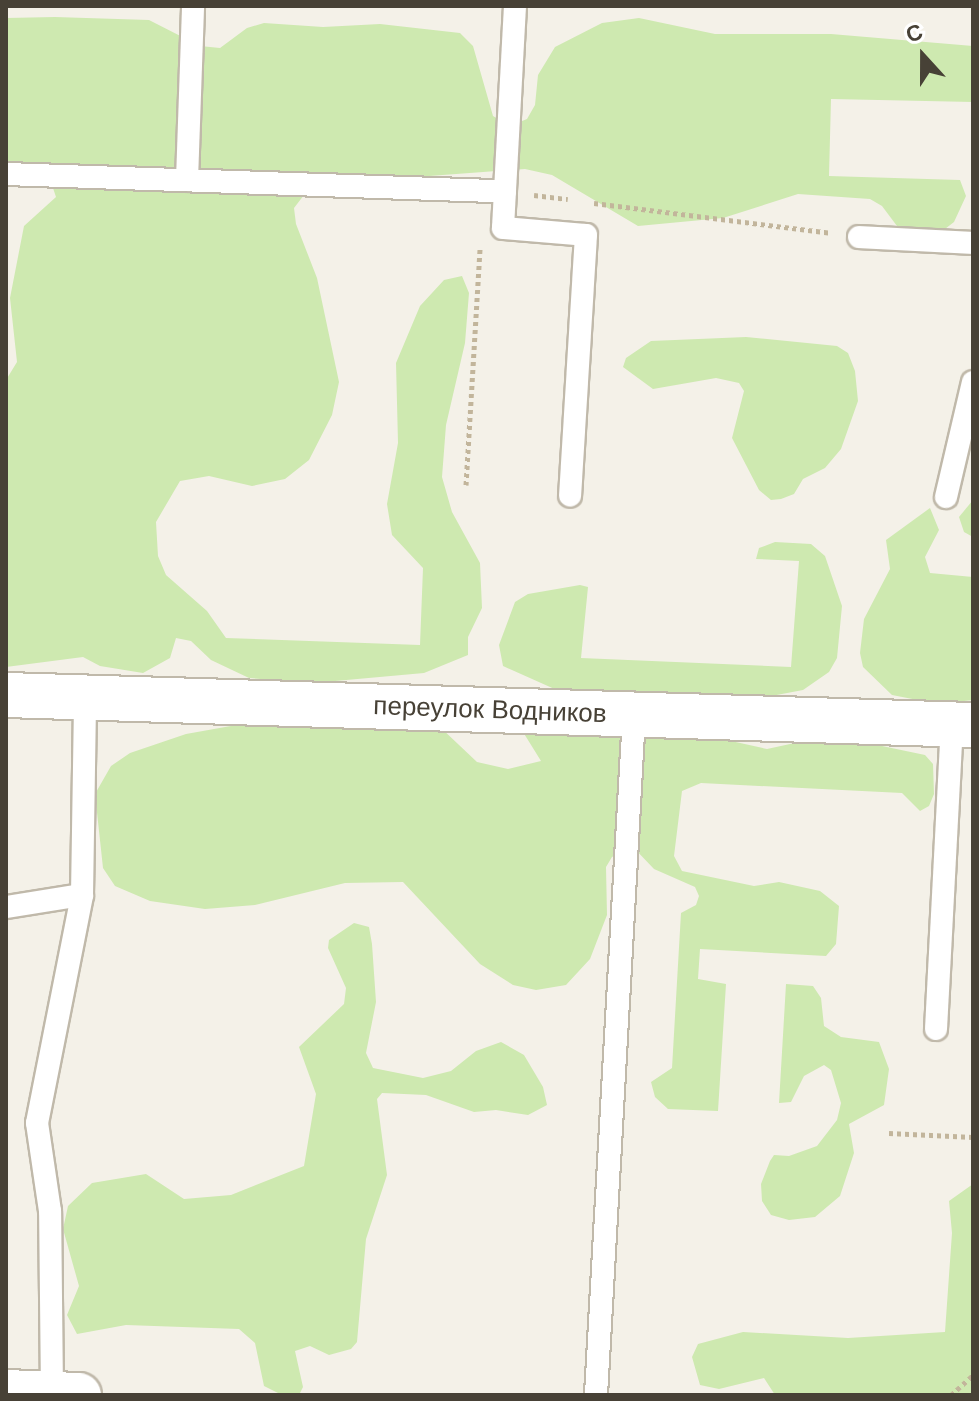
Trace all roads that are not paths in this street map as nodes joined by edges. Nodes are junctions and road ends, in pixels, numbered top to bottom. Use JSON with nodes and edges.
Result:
{"nodes":[{"id":1,"x":193,"y":6,"type":"edge"},
{"id":2,"x":515,"y":6,"type":"edge"},
{"id":3,"x":6,"y":174,"type":"edge"},
{"id":4,"x":187,"y":180,"type":"junction"},
{"id":5,"x":505,"y":191,"type":"junction"},
{"id":6,"x":859,"y":237,"type":"road end"},
{"id":7,"x":973,"y":243,"type":"edge"},
{"id":8,"x":973,"y":382,"type":"edge"},
{"id":9,"x":570,"y":496,"type":"dead end"},
{"id":10,"x":946,"y":497,"type":"dead end"},
{"id":11,"x":6,"y":695,"type":"edge"},
{"id":12,"x":85,"y":698,"type":"junction"},
{"id":13,"x":634,"y":715,"type":"junction"},
{"id":14,"x":963,"y":725,"type":"edge"},
{"id":15,"x":82,"y":895,"type":"junction"},
{"id":16,"x":6,"y":907,"type":"edge"},
{"id":17,"x":936,"y":1029,"type":"dead end"},
{"id":18,"x":6,"y":1392,"type":"edge"},
{"id":19,"x":65,"y":1394,"type":"edge"},
{"id":20,"x":596,"y":1395,"type":"edge"}],
"edges":[{"from":1,"to":4,"type":"lane"},
{"from":2,"to":5,"type":"lane"},
{"from":3,"to":4,"type":"lane"},
{"from":4,"to":5,"type":"lane"},
{"from":5,"to":9,"type":"lane"},
{"from":6,"to":7,"type":"lane"},
{"from":8,"to":10,"type":"lane"},
{"from":11,"to":12,"type":"street","name":"переулок Водников"},
{"from":12,"to":13,"type":"street","name":"переулок Водников"},
{"from":12,"to":15,"type":"lane"},
{"from":13,"to":14,"type":"street","name":"переулок Водников"},
{"from":13,"to":20,"type":"lane"},
{"from":14,"to":17,"type":"lane"},
{"from":15,"to":16,"type":"lane"},
{"from":15,"to":19,"type":"lane"},
{"from":18,"to":19,"type":"street"}]}
